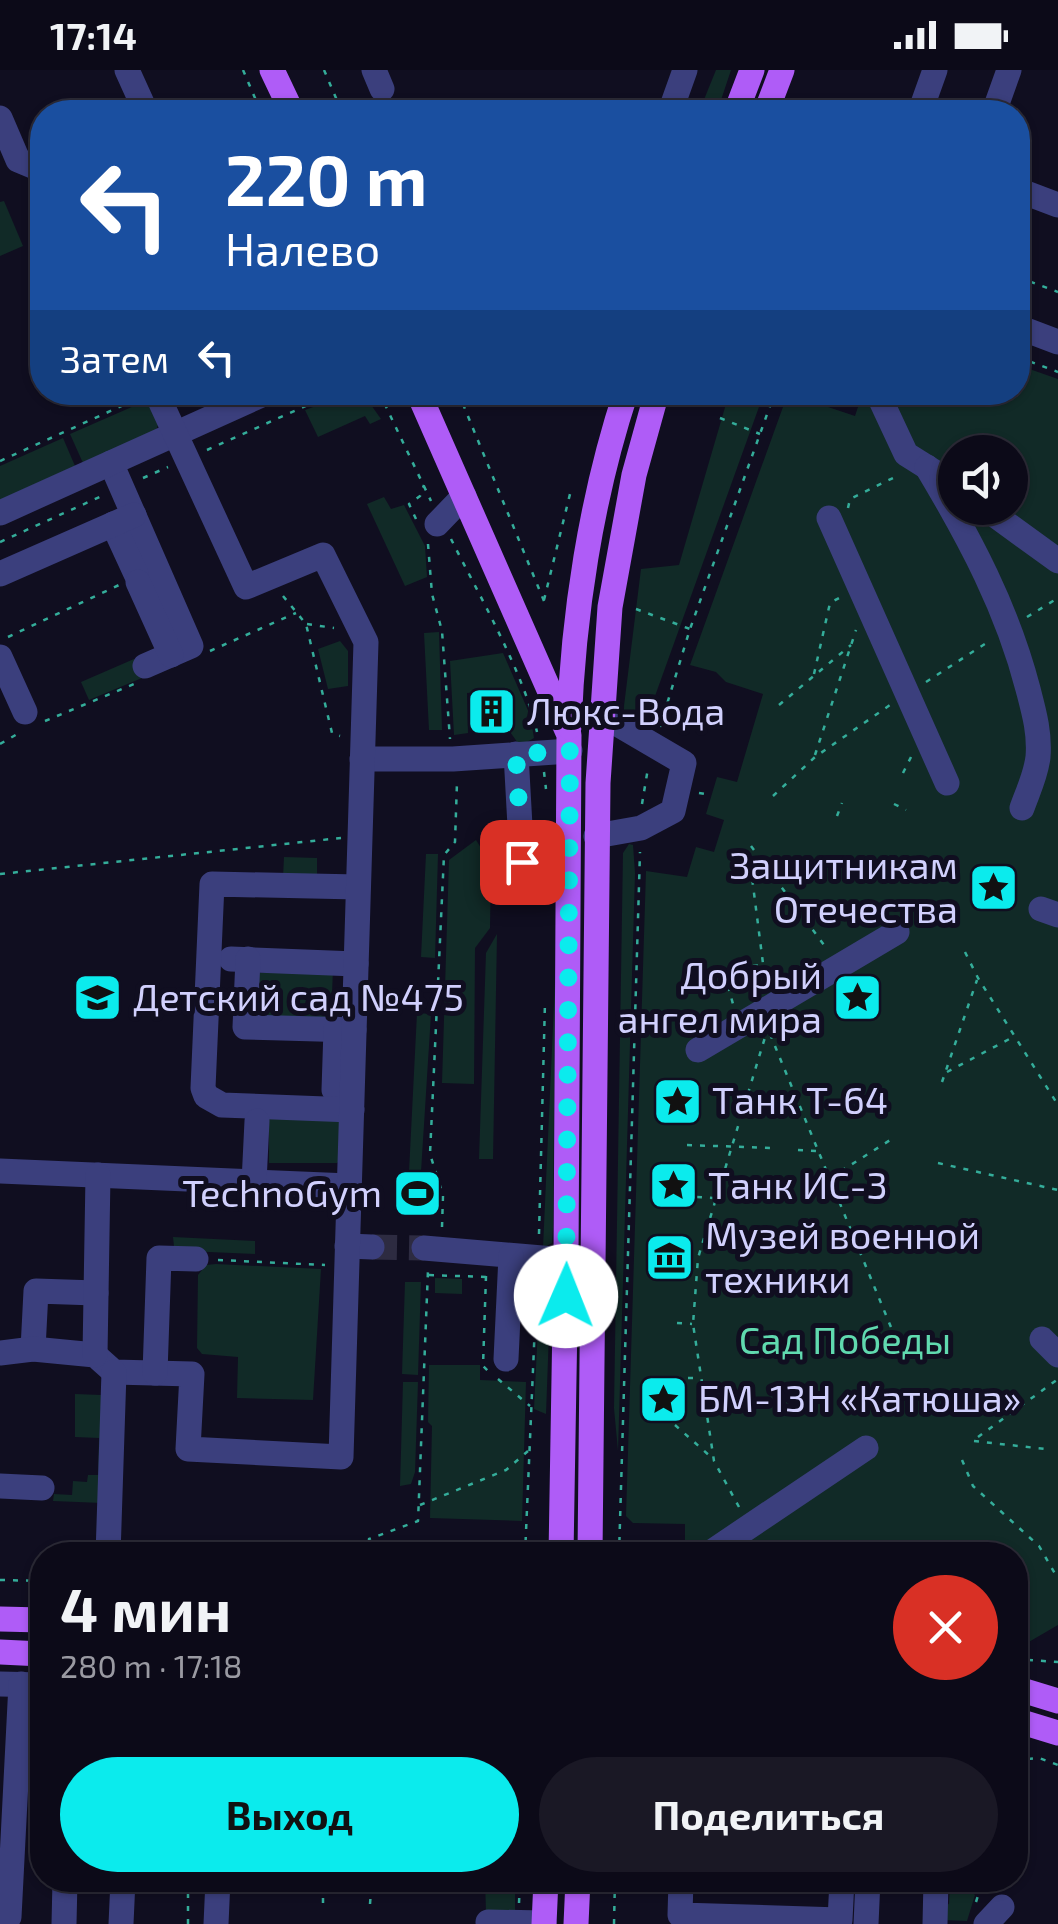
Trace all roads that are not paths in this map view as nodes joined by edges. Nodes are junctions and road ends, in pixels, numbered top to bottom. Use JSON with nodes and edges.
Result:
{"nodes":[{"id":1,"x":128,"y":70,"type":"edge"},
{"id":2,"x":272,"y":70,"type":"edge"},
{"id":3,"x":685,"y":70,"type":"edge"},
{"id":4,"x":752,"y":70,"type":"edge"},
{"id":5,"x":782,"y":70,"type":"edge"},
{"id":6,"x":935,"y":70,"type":"edge"},
{"id":7,"x":1010,"y":70,"type":"edge"},
{"id":8,"x":141,"y":100,"type":"edge"},
{"id":9,"x":286,"y":100,"type":"edge"},
{"id":10,"x":674,"y":100,"type":"edge"},
{"id":11,"x":741,"y":100,"type":"edge"},
{"id":12,"x":771,"y":100,"type":"edge"},
{"id":13,"x":924,"y":100,"type":"edge"},
{"id":14,"x":999,"y":100,"type":"edge"},
{"id":15,"x":0,"y":118,"type":"edge"},
{"id":16,"x":30,"y":165,"type":"edge"},
{"id":17,"x":1030,"y":194,"type":"edge"},
{"id":18,"x":1058,"y":204,"type":"edge"},
{"id":19,"x":1030,"y":332,"type":"edge"},
{"id":20,"x":1058,"y":342,"type":"edge"},
{"id":21,"x":153,"y":405,"type":"edge"},
{"id":22,"x":240,"y":405,"type":"edge"},
{"id":23,"x":424,"y":405,"type":"edge"},
{"id":24,"x":623,"y":405,"type":"edge"},
{"id":25,"x":653,"y":405,"type":"edge"},
{"id":26,"x":884,"y":405,"type":"edge"},
{"id":27,"x":176,"y":434,"type":"junction"},
{"id":28,"x":916,"y":461,"type":"junction"},
{"id":29,"x":111,"y":463,"type":"junction"},
{"id":30,"x":938,"y":475,"type":"edge"},
{"id":31,"x":464,"y":496,"type":"junction"},
{"id":32,"x":0,"y":513,"type":"edge"},
{"id":33,"x":829,"y":518,"type":"dead end"},
{"id":34,"x":123,"y":520,"type":"junction"},
{"id":35,"x":439,"y":522,"type":"road end"},
{"id":36,"x":1009,"y":525,"type":"edge"},
{"id":37,"x":1058,"y":561,"type":"edge"},
{"id":38,"x":0,"y":574,"type":"edge"},
{"id":39,"x":171,"y":654,"type":"junction"},
{"id":40,"x":0,"y":657,"type":"edge"},
{"id":41,"x":145,"y":666,"type":"dead end"},
{"id":42,"x":25,"y":712,"type":"dead end"},
{"id":43,"x":602,"y":715,"type":"junction"},
{"id":44,"x":569,"y":743,"type":"junction"},
{"id":45,"x":362,"y":751,"type":"junction"},
{"id":46,"x":600,"y":752,"type":"junction"},
{"id":47,"x":516,"y":754,"type":"junction"},
{"id":48,"x":948,"y":783,"type":"dead end"},
{"id":49,"x":1022,"y":808,"type":"dead end"},
{"id":50,"x":596,"y":836,"type":"junction"},
{"id":51,"x":522,"y":862,"type":"dead end"},
{"id":52,"x":358,"y":887,"type":"junction"},
{"id":53,"x":896,"y":932,"type":"dead end"},
{"id":54,"x":209,"y":958,"type":"junction"},
{"id":55,"x":248,"y":959,"type":"junction"},
{"id":56,"x":356,"y":964,"type":"junction"},
{"id":57,"x":345,"y":1029,"type":"junction"},
{"id":58,"x":698,"y":1050,"type":"dead end"},
{"id":59,"x":334,"y":1090,"type":"dead end"},
{"id":60,"x":352,"y":1110,"type":"junction"},
{"id":61,"x":257,"y":1122,"type":"dead end"},
{"id":62,"x":0,"y":1172,"type":"edge"},
{"id":63,"x":98,"y":1175,"type":"junction"},
{"id":64,"x":254,"y":1182,"type":"junction"},
{"id":65,"x":349,"y":1186,"type":"junction"},
{"id":66,"x":432,"y":1250,"type":"tunnel mouth"},
{"id":67,"x":499,"y":1255,"type":"junction"},
{"id":68,"x":196,"y":1260,"type":"road end"},
{"id":69,"x":566,"y":1260,"type":"junction"},
{"id":70,"x":96,"y":1293,"type":"junction"},
{"id":71,"x":33,"y":1349,"type":"junction"},
{"id":72,"x":0,"y":1353,"type":"edge"},
{"id":73,"x":506,"y":1359,"type":"dead end"},
{"id":74,"x":104,"y":1363,"type":"junction"},
{"id":75,"x":154,"y":1373,"type":"junction"},
{"id":76,"x":866,"y":1448,"type":"dead end"},
{"id":77,"x":0,"y":1486,"type":"edge"},
{"id":78,"x":42,"y":1488,"type":"dead end"},
{"id":79,"x":113,"y":1542,"type":"edge"},
{"id":80,"x":561,"y":1542,"type":"edge"},
{"id":81,"x":590,"y":1542,"type":"edge"},
{"id":82,"x":726,"y":1542,"type":"edge"},
{"id":83,"x":0,"y":1619,"type":"edge"},
{"id":84,"x":30,"y":1620,"type":"edge"},
{"id":85,"x":0,"y":1652,"type":"edge"},
{"id":86,"x":30,"y":1653,"type":"edge"},
{"id":87,"x":21,"y":1684,"type":"edge"},
{"id":88,"x":1028,"y":1692,"type":"edge"},
{"id":89,"x":1058,"y":1701,"type":"edge"},
{"id":90,"x":1028,"y":1724,"type":"edge"},
{"id":91,"x":1058,"y":1732,"type":"edge"},
{"id":92,"x":65,"y":1892,"type":"edge"},
{"id":93,"x":123,"y":1892,"type":"edge"},
{"id":94,"x":217,"y":1892,"type":"edge"},
{"id":95,"x":545,"y":1892,"type":"edge"},
{"id":96,"x":577,"y":1892,"type":"edge"},
{"id":97,"x":681,"y":1892,"type":"edge"},
{"id":98,"x":841,"y":1892,"type":"edge"},
{"id":99,"x":867,"y":1892,"type":"edge"},
{"id":100,"x":936,"y":1892,"type":"edge"},
{"id":101,"x":9,"y":1917,"type":"dead end"},
{"id":102,"x":488,"y":1922,"type":"edge"},
{"id":103,"x":544,"y":1923,"type":"edge"},
{"id":104,"x":64,"y":1924,"type":"edge"},
{"id":105,"x":122,"y":1924,"type":"edge"},
{"id":106,"x":216,"y":1924,"type":"edge"},
{"id":107,"x":576,"y":1924,"type":"edge"},
{"id":108,"x":866,"y":1924,"type":"edge"},
{"id":109,"x":935,"y":1924,"type":"edge"}],
"edges":[{"from":1,"to":8,"type":"street"},
{"from":2,"to":9,"type":"main road"},
{"from":3,"to":10,"type":"street"},
{"from":4,"to":11,"type":"main road"},
{"from":5,"to":12,"type":"main road"},
{"from":6,"to":13,"type":"street"},
{"from":7,"to":14,"type":"street"},
{"from":15,"to":16,"type":"street"},
{"from":17,"to":18,"type":"street"},
{"from":19,"to":20,"type":"street"},
{"from":21,"to":27,"type":"street"},
{"from":22,"to":27,"type":"street"},
{"from":23,"to":31,"type":"main road"},
{"from":24,"to":44,"type":"main road"},
{"from":25,"to":43,"type":"main road"},
{"from":26,"to":28,"type":"street"},
{"from":27,"to":29,"type":"street"},
{"from":27,"to":45,"type":"street"},
{"from":28,"to":30,"type":"street"},
{"from":28,"to":49,"type":"street"},
{"from":29,"to":32,"type":"street"},
{"from":29,"to":34,"type":"street"},
{"from":31,"to":35,"type":"street"},
{"from":31,"to":44,"type":"main road"},
{"from":33,"to":48,"type":"street"},
{"from":34,"to":38,"type":"street"},
{"from":34,"to":39,"type":"street"},
{"from":34,"to":39,"type":"street"},
{"from":36,"to":37,"type":"street"},
{"from":39,"to":41,"type":"street"},
{"from":40,"to":42,"type":"street"},
{"from":43,"to":46,"type":"main road"},
{"from":43,"to":50,"type":"street"},
{"from":44,"to":46,"type":"main road"},
{"from":44,"to":47,"type":"street"},
{"from":44,"to":69,"type":"main road"},
{"from":45,"to":47,"type":"street"},
{"from":45,"to":52,"type":"street"},
{"from":46,"to":50,"type":"main road"},
{"from":47,"to":51,"type":"street"},
{"from":50,"to":81,"type":"main road"},
{"from":52,"to":54,"type":"street"},
{"from":52,"to":56,"type":"street"},
{"from":53,"to":58,"type":"street"},
{"from":54,"to":55,"type":"street"},
{"from":54,"to":60,"type":"street"},
{"from":55,"to":56,"type":"street"},
{"from":55,"to":57,"type":"street"},
{"from":56,"to":57,"type":"street"},
{"from":57,"to":59,"type":"street"},
{"from":57,"to":60,"type":"street"},
{"from":60,"to":65,"type":"street"},
{"from":61,"to":64,"type":"street"},
{"from":62,"to":63,"type":"street"},
{"from":63,"to":64,"type":"street"},
{"from":63,"to":70,"type":"street"},
{"from":64,"to":65,"type":"street"},
{"from":65,"to":75,"type":"street"},
{"from":66,"to":67,"type":"street"},
{"from":67,"to":69,"type":"street"},
{"from":67,"to":73,"type":"street"},
{"from":68,"to":75,"type":"street"},
{"from":69,"to":80,"type":"main road"},
{"from":70,"to":71,"type":"street"},
{"from":70,"to":74,"type":"street"},
{"from":71,"to":72,"type":"street"},
{"from":71,"to":74,"type":"street"},
{"from":74,"to":75,"type":"street"},
{"from":74,"to":79,"type":"street"},
{"from":76,"to":82,"type":"street"},
{"from":77,"to":78,"type":"street"},
{"from":83,"to":84,"type":"main road"},
{"from":85,"to":86,"type":"main road"},
{"from":87,"to":101,"type":"street"},
{"from":88,"to":89,"type":"main road"},
{"from":90,"to":91,"type":"main road"},
{"from":92,"to":104,"type":"street"},
{"from":93,"to":105,"type":"street"},
{"from":94,"to":106,"type":"street"},
{"from":95,"to":103,"type":"main road"},
{"from":96,"to":107,"type":"main road"},
{"from":97,"to":98,"type":"street"},
{"from":99,"to":108,"type":"street"},
{"from":100,"to":109,"type":"street"},
{"from":102,"to":103,"type":"street"}]}
